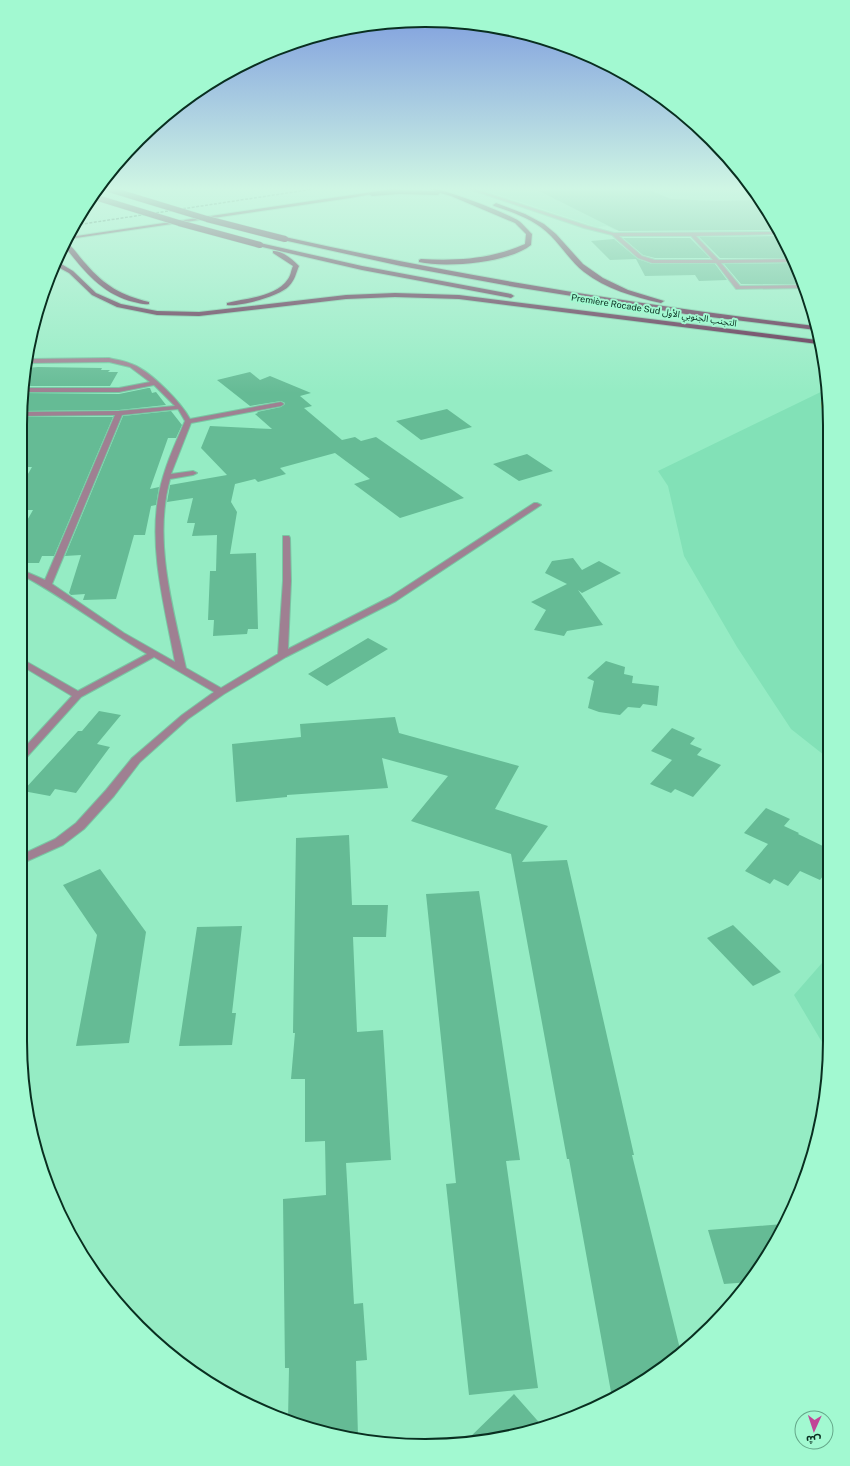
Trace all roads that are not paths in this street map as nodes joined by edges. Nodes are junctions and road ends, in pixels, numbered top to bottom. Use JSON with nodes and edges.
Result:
{"nodes":[{"id":1,"x":76,"y":256,"type":"edge"},
{"id":2,"x":283,"y":256,"type":"edge"},
{"id":3,"x":311,"y":256,"type":"edge"},
{"id":4,"x":368,"y":256,"type":"edge"},
{"id":5,"x":385,"y":256,"type":"edge"},
{"id":6,"x":499,"y":256,"type":"edge"},
{"id":7,"x":572,"y":256,"type":"edge"},
{"id":8,"x":639,"y":256,"type":"edge"},
{"id":9,"x":713,"y":256,"type":"edge"},
{"id":10,"x":788,"y":261,"type":"edge"},
{"id":11,"x":718,"y":262,"type":"junction"},
{"id":12,"x":62,"y":263,"type":"edge"},
{"id":13,"x":60,"y":266,"type":"edge"},
{"id":14,"x":71,"y":272,"type":"junction"},
{"id":15,"x":798,"y":287,"type":"edge"},
{"id":16,"x":516,"y":297,"type":"dead end"},
{"id":17,"x":524,"y":298,"type":"dead end"},
{"id":18,"x":151,"y":304,"type":"dead end"},
{"id":19,"x":164,"y":306,"type":"dead end"},
{"id":20,"x":176,"y":306,"type":"dead end"},
{"id":21,"x":208,"y":306,"type":"dead end"},
{"id":22,"x":756,"y":321,"type":"junction"},
{"id":23,"x":810,"y":327,"type":"edge"},
{"id":24,"x":729,"y":331,"type":"junction"},
{"id":25,"x":814,"y":341,"type":"edge"},
{"id":26,"x":32,"y":361,"type":"edge"},
{"id":27,"x":155,"y":383,"type":"junction"},
{"id":28,"x":29,"y":390,"type":"edge"},
{"id":29,"x":281,"y":404,"type":"dead end"},
{"id":30,"x":180,"y":407,"type":"junction"},
{"id":31,"x":27,"y":414,"type":"edge"},
{"id":32,"x":119,"y":414,"type":"junction"},
{"id":33,"x":188,"y":421,"type":"junction"},
{"id":34,"x":193,"y":473,"type":"dead end"},
{"id":35,"x":166,"y":477,"type":"junction"},
{"id":36,"x":536,"y":504,"type":"dead end"},
{"id":37,"x":286,"y":538,"type":"dead end"},
{"id":38,"x":27,"y":574,"type":"edge"},
{"id":39,"x":48,"y":585,"type":"junction"},
{"id":40,"x":153,"y":654,"type":"junction"},
{"id":41,"x":283,"y":655,"type":"junction"},
{"id":42,"x":27,"y":665,"type":"edge"},
{"id":43,"x":181,"y":668,"type":"junction"},
{"id":44,"x":221,"y":692,"type":"junction"},
{"id":45,"x":78,"y":695,"type":"junction"},
{"id":46,"x":27,"y":751,"type":"edge"},
{"id":47,"x":27,"y":857,"type":"edge"}],
"edges":[{"from":1,"to":18,"type":"highway"},
{"from":2,"to":21,"type":"highway"},
{"from":3,"to":16,"type":"highway"},
{"from":4,"to":22,"type":"highway","name":"Première Rocade Sud التجنب الجنوبي الأول"},
{"from":5,"to":6,"type":"highway"},
{"from":7,"to":22,"type":"highway"},
{"from":8,"to":11,"type":"street"},
{"from":9,"to":11,"type":"street"},
{"from":10,"to":11,"type":"street"},
{"from":11,"to":15,"type":"street"},
{"from":12,"to":14,"type":"highway"},
{"from":13,"to":14,"type":"highway"},
{"from":14,"to":24,"type":"highway"},
{"from":17,"to":24,"type":"highway","name":"Première Rocade Sud التجنب الجنوبي الأول"},
{"from":19,"to":20,"type":"highway"},
{"from":22,"to":23,"type":"highway","name":"Première Rocade Sud التجنب الجنوبي الأول"},
{"from":24,"to":25,"type":"highway","name":"Première Rocade Sud التجنب الجنوبي الأول"},
{"from":26,"to":27,"type":"street"},
{"from":27,"to":28,"type":"street"},
{"from":27,"to":30,"type":"street"},
{"from":29,"to":33,"type":"street"},
{"from":30,"to":32,"type":"street"},
{"from":30,"to":33,"type":"street"},
{"from":31,"to":32,"type":"street"},
{"from":32,"to":39,"type":"street"},
{"from":33,"to":35,"type":"street"},
{"from":34,"to":35,"type":"street"},
{"from":35,"to":43,"type":"street"},
{"from":36,"to":41,"type":"street"},
{"from":37,"to":41,"type":"street"},
{"from":38,"to":39,"type":"street"},
{"from":39,"to":40,"type":"street"},
{"from":40,"to":43,"type":"street"},
{"from":40,"to":45,"type":"street"},
{"from":41,"to":44,"type":"street"},
{"from":42,"to":45,"type":"street"},
{"from":43,"to":44,"type":"street"},
{"from":44,"to":47,"type":"street"},
{"from":45,"to":46,"type":"street"}]}
